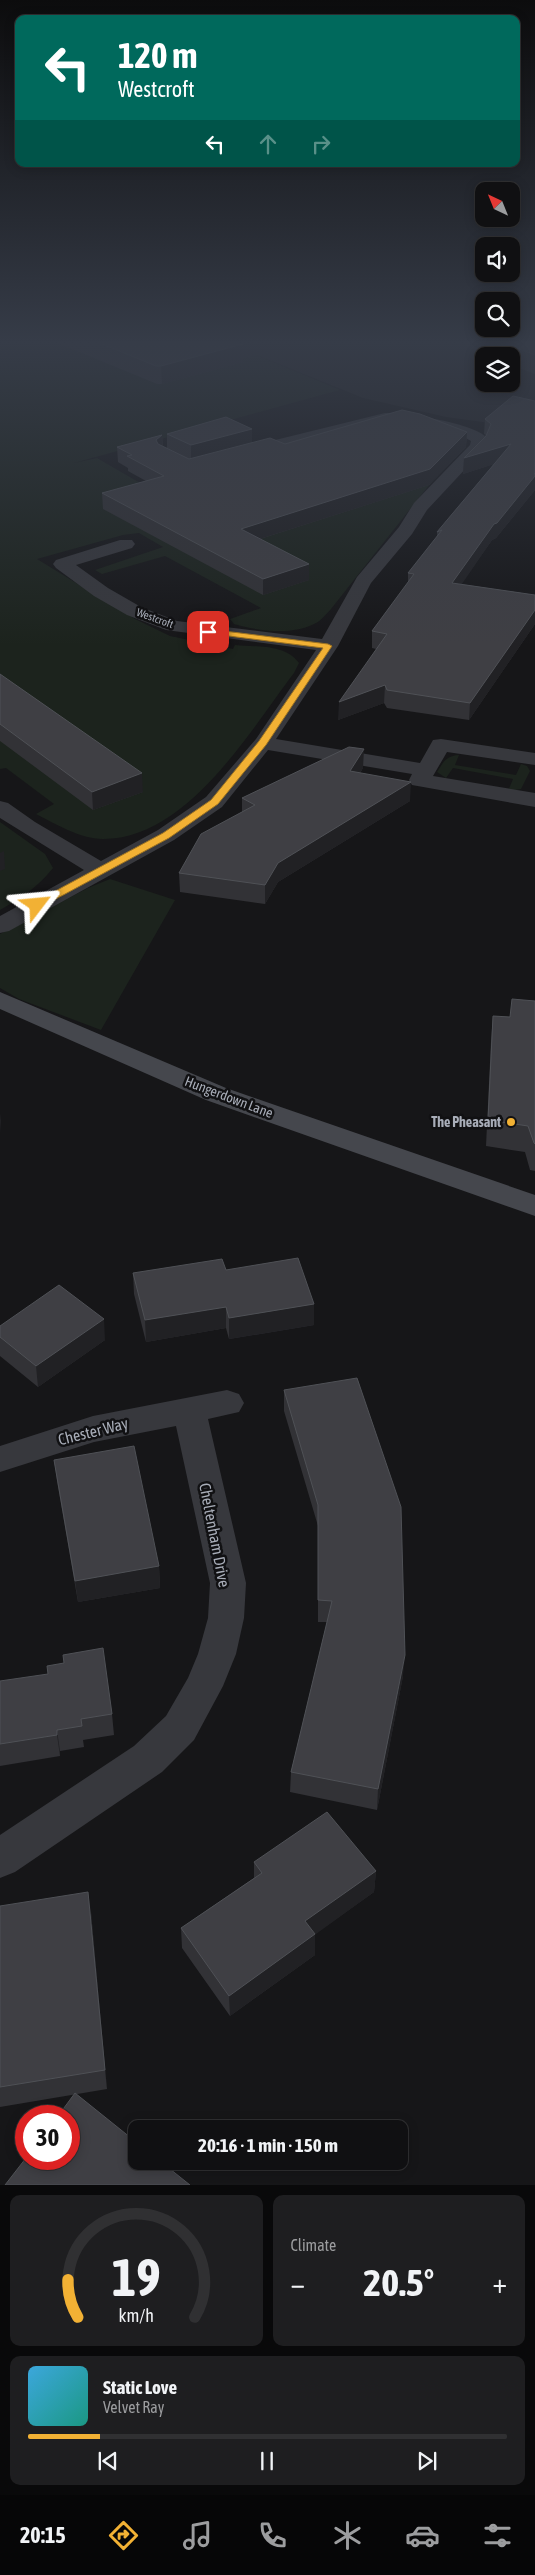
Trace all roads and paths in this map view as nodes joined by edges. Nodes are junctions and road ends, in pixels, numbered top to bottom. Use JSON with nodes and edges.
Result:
{"nodes":[{"id":1,"x":287,"y":441,"type":"edge"},
{"id":2,"x":480,"y":441,"type":"edge"},
{"id":3,"x":228,"y":456,"type":"edge"},
{"id":4,"x":126,"y":544,"type":"dead end"},
{"id":5,"x":328,"y":646,"type":"junction"},
{"id":6,"x":262,"y":743,"type":"junction"},
{"id":7,"x":535,"y":759,"type":"edge"},
{"id":8,"x":425,"y":770,"type":"junction"},
{"id":9,"x":535,"y":800,"type":"edge"},
{"id":10,"x":0,"y":808,"type":"edge"},
{"id":11,"x":100,"y":870,"type":"junction"},
{"id":12,"x":0,"y":926,"type":"edge"},
{"id":13,"x":0,"y":1000,"type":"edge"},
{"id":14,"x":463,"y":1182,"type":"junction"},
{"id":15,"x":535,"y":1206,"type":"edge"},
{"id":16,"x":535,"y":1225,"type":"edge"},
{"id":17,"x":227,"y":1403,"type":"dead end"},
{"id":18,"x":189,"y":1410,"type":"junction"},
{"id":19,"x":0,"y":1459,"type":"edge"},
{"id":20,"x":0,"y":1858,"type":"edge"}],
"edges":[{"from":1,"to":3,"type":"street"},
{"from":2,"to":5,"type":"street"},
{"from":4,"to":5,"type":"street","name":"Westcroft"},
{"from":5,"to":6,"type":"street"},
{"from":6,"to":8,"type":"street"},
{"from":6,"to":11,"type":"street"},
{"from":7,"to":8,"type":"street"},
{"from":8,"to":9,"type":"street"},
{"from":10,"to":11,"type":"street"},
{"from":11,"to":12,"type":"street"},
{"from":13,"to":14,"type":"main road","name":"Hungerdown Lane"},
{"from":14,"to":15,"type":"main road","name":"Hungerdown Lane"},
{"from":14,"to":16,"type":"main road","name":"Hungerdown Lane"},
{"from":17,"to":18,"type":"street","name":"Chester Way"},
{"from":18,"to":19,"type":"street","name":"Chester Way"},
{"from":18,"to":20,"type":"street","name":"Cheltenham Drive"}]}
